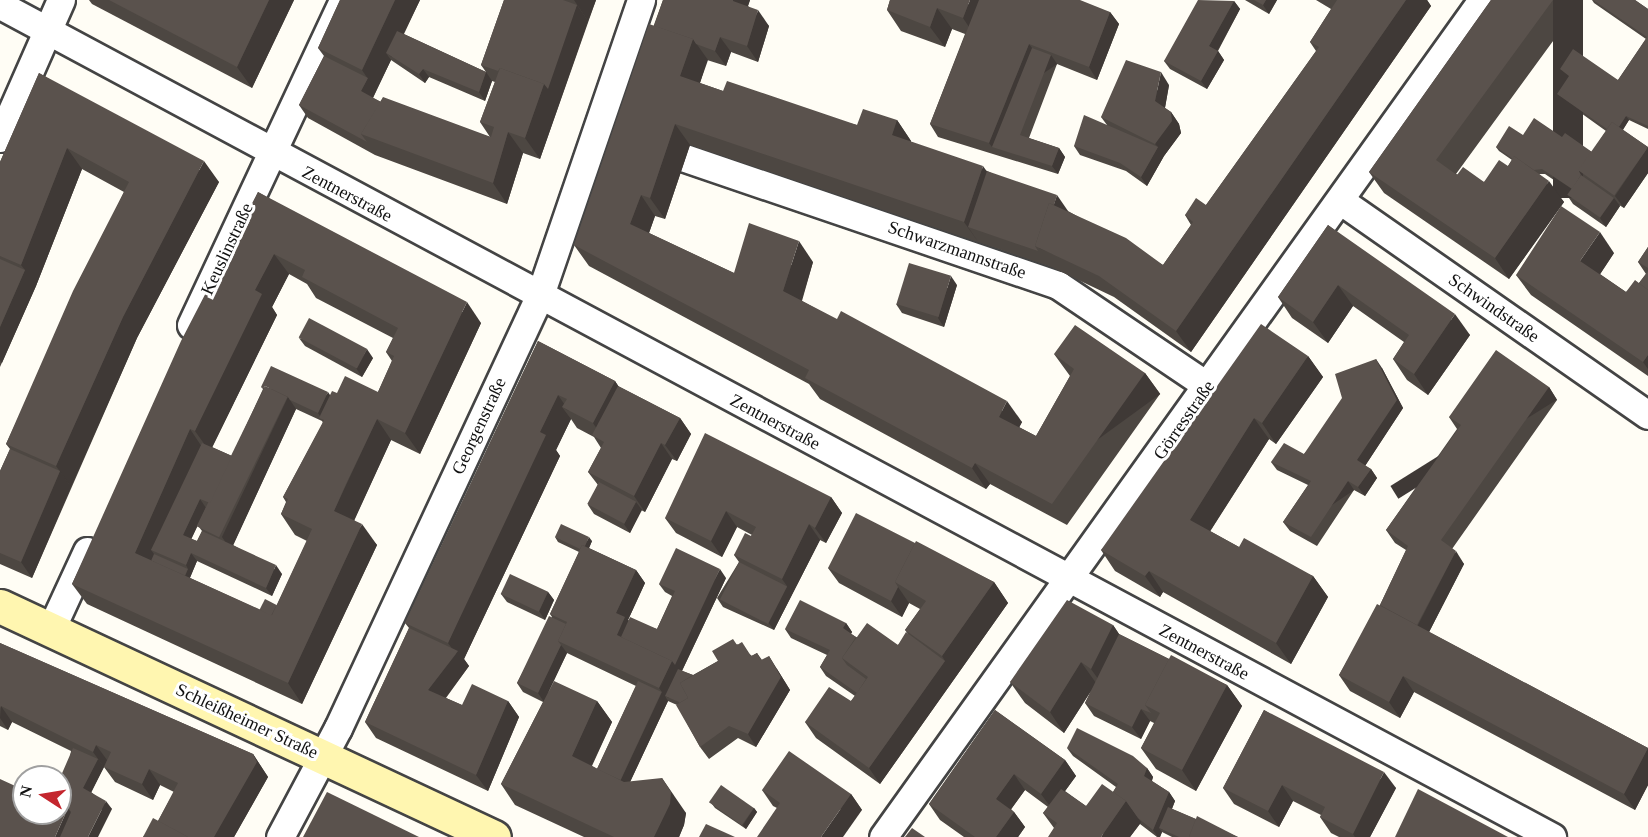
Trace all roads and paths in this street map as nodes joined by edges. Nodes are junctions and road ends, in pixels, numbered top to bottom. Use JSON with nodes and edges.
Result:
{"nodes":[{"id":1,"x":61,"y":0,"type":"edge"},
{"id":2,"x":343,"y":0,"type":"edge"},
{"id":3,"x":641,"y":0,"type":"edge"},
{"id":4,"x":1482,"y":0,"type":"edge"},
{"id":5,"x":0,"y":5,"type":"edge"},
{"id":6,"x":48,"y":30,"type":"junction"},
{"id":7,"x":0,"y":138,"type":"edge"},
{"id":8,"x":271,"y":154,"type":"junction"},
{"id":9,"x":685,"y":158,"type":"edge"},
{"id":10,"x":1341,"y":201,"type":"junction"},
{"id":11,"x":540,"y":295,"type":"junction"},
{"id":12,"x":180,"y":350,"type":"edge"},
{"id":13,"x":1208,"y":386,"type":"junction"},
{"id":14,"x":1648,"y":415,"type":"edge"},
{"id":15,"x":100,"y":524,"type":"edge"},
{"id":16,"x":1070,"y":582,"type":"junction"},
{"id":17,"x":0,"y":606,"type":"edge"},
{"id":18,"x":51,"y":629,"type":"junction"},
{"id":19,"x":323,"y":756,"type":"junction"},
{"id":20,"x":280,"y":837,"type":"edge"},
{"id":21,"x":494,"y":837,"type":"edge"},
{"id":22,"x":883,"y":837,"type":"edge"},
{"id":23,"x":1552,"y":837,"type":"edge"}],
"edges":[{"from":1,"to":6,"type":"street"},
{"from":2,"to":8,"type":"street","name":"Keuslinstraße"},
{"from":3,"to":11,"type":"street","name":"Georgenstraße"},
{"from":4,"to":10,"type":"street","name":"Görresstraße"},
{"from":5,"to":6,"type":"street","name":"Zentnerstraße"},
{"from":6,"to":7,"type":"street"},
{"from":6,"to":8,"type":"street","name":"Zentnerstraße"},
{"from":8,"to":11,"type":"street","name":"Zentnerstraße"},
{"from":8,"to":12,"type":"street","name":"Keuslinstraße"},
{"from":9,"to":13,"type":"street","name":"Schwarzmannstraße"},
{"from":10,"to":13,"type":"street","name":"Görresstraße"},
{"from":10,"to":14,"type":"street","name":"Schwindstraße"},
{"from":11,"to":16,"type":"street","name":"Zentnerstraße"},
{"from":11,"to":19,"type":"street","name":"Georgenstraße"},
{"from":13,"to":16,"type":"street","name":"Görresstraße"},
{"from":15,"to":18,"type":"street"},
{"from":16,"to":22,"type":"street","name":"Görresstraße"},
{"from":16,"to":23,"type":"street","name":"Zentnerstraße"},
{"from":17,"to":18,"type":"main road","name":"Schleißheimer Straße"},
{"from":18,"to":19,"type":"main road","name":"Schleißheimer Straße"},
{"from":19,"to":20,"type":"street","name":"Georgenstraße"},
{"from":19,"to":21,"type":"main road","name":"Schleißheimer Straße"}]}
